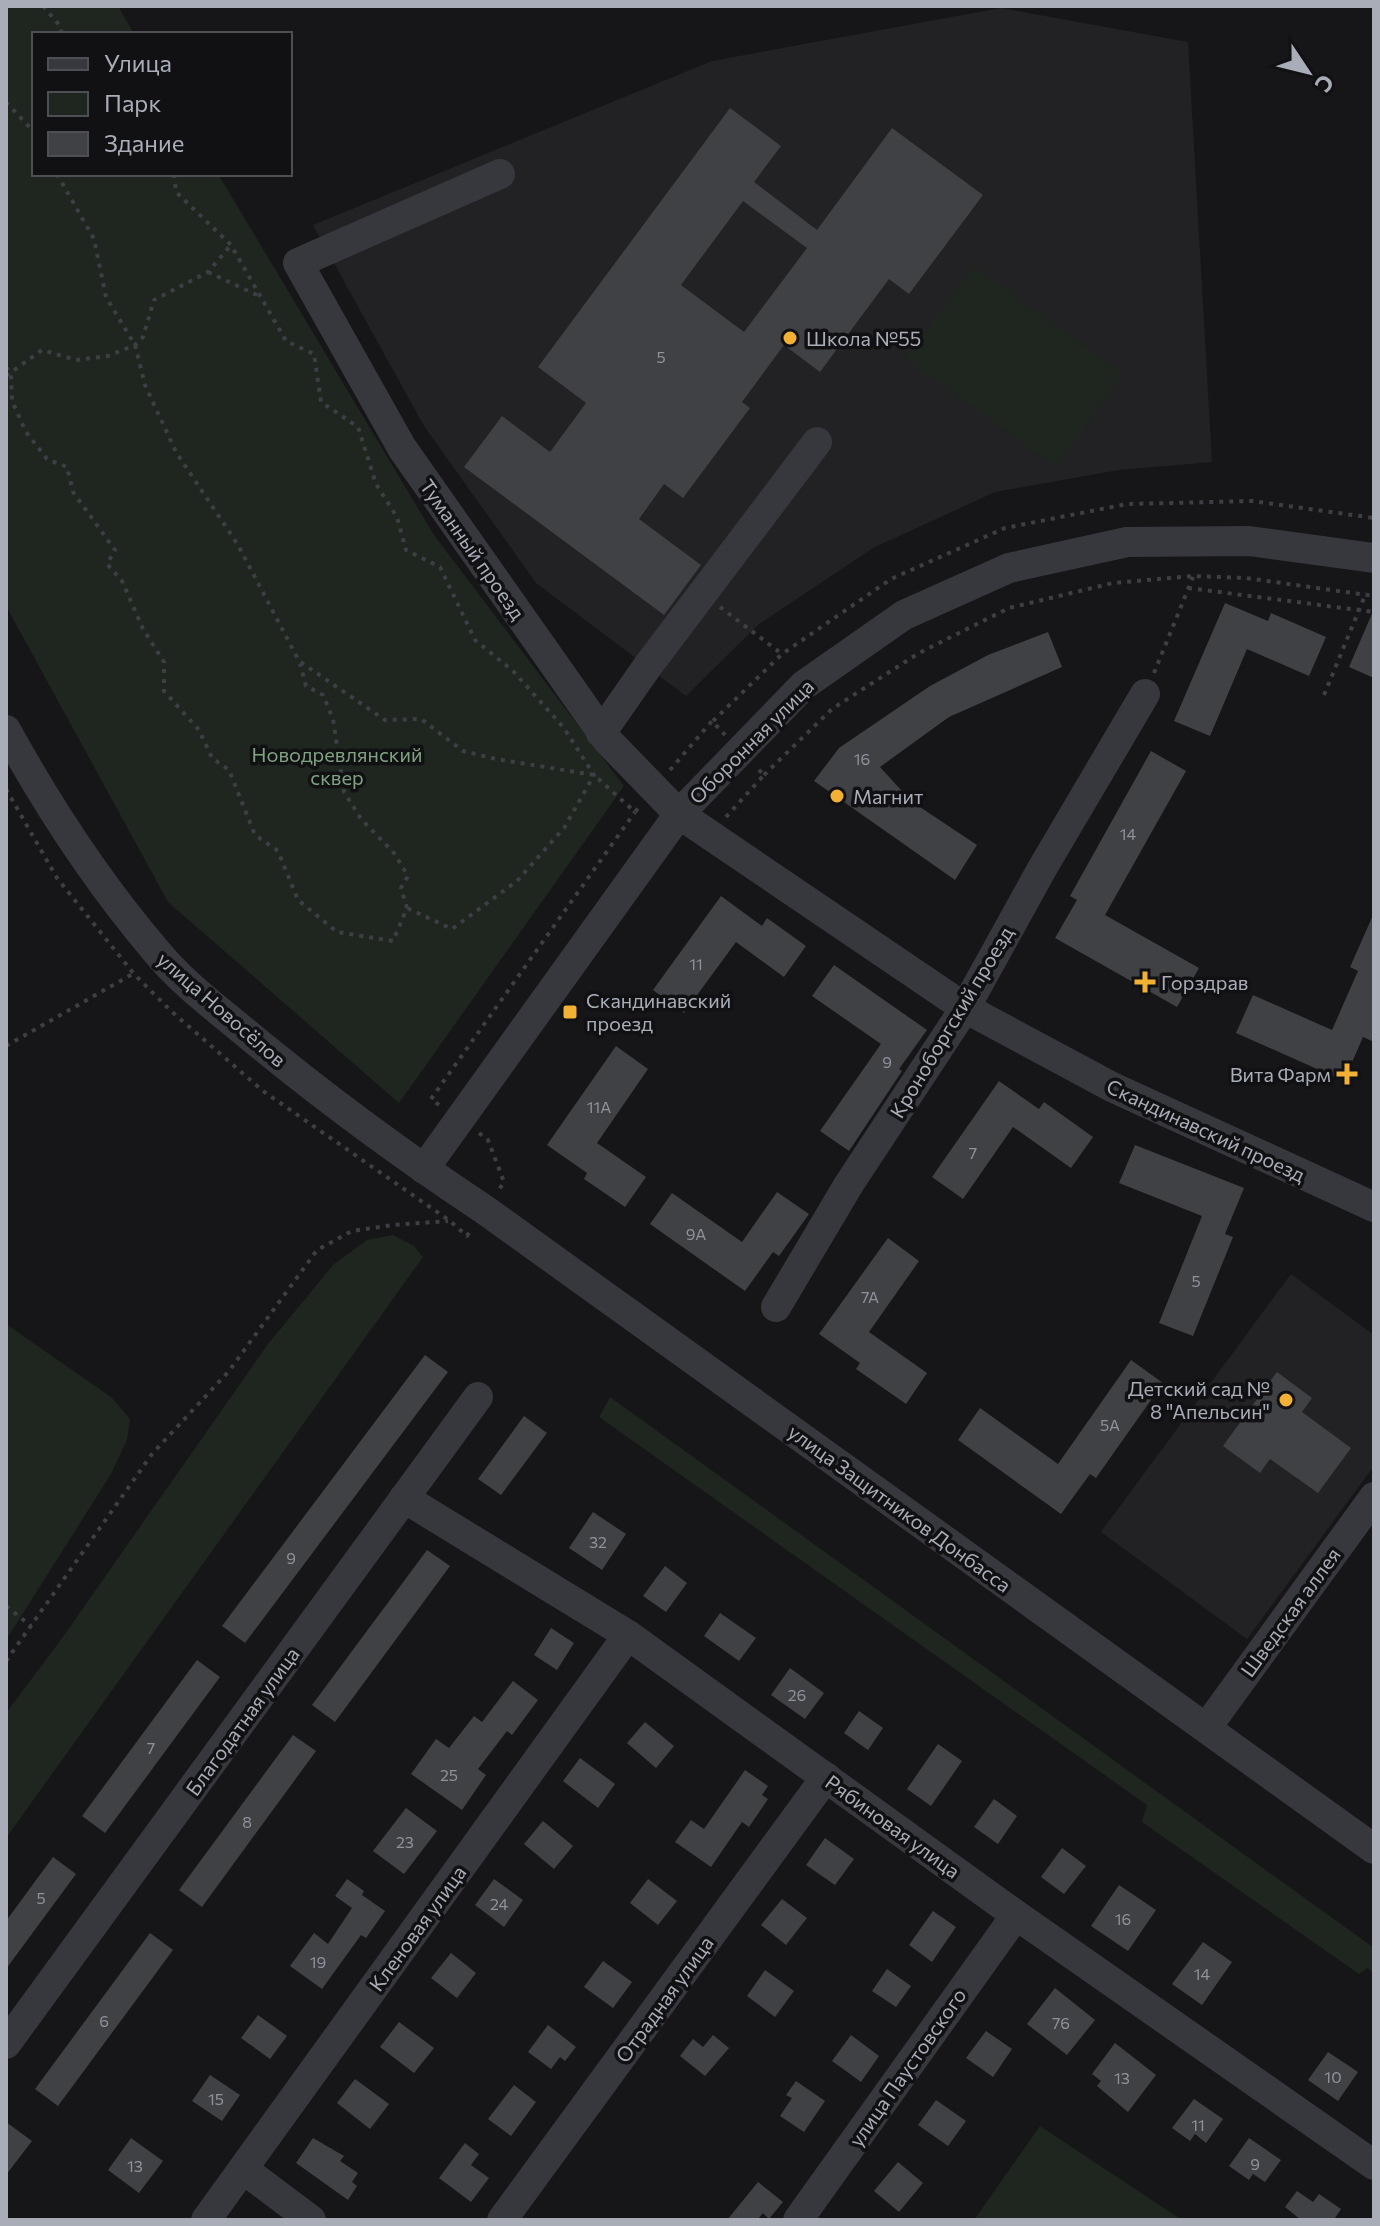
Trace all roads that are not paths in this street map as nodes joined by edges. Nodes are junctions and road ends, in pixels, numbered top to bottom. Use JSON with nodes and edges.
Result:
{"nodes":[{"id":1,"x":500,"y":174,"type":"dead end"},
{"id":2,"x":817,"y":442,"type":"dead end"},
{"id":3,"x":1374,"y":558,"type":"edge"},
{"id":4,"x":1145,"y":694,"type":"road end"},
{"id":5,"x":6,"y":730,"type":"edge"},
{"id":6,"x":601,"y":733,"type":"junction"},
{"id":7,"x":679,"y":814,"type":"junction"},
{"id":8,"x":965,"y":1008,"type":"junction"},
{"id":9,"x":424,"y":1169,"type":"junction"},
{"id":10,"x":1374,"y":1207,"type":"edge"},
{"id":11,"x":776,"y":1307,"type":"dead end"},
{"id":12,"x":478,"y":1397,"type":"dead end"},
{"id":13,"x":1374,"y":1497,"type":"edge"},
{"id":14,"x":404,"y":1498,"type":"junction"},
{"id":15,"x":628,"y":1635,"type":"junction"},
{"id":16,"x":1207,"y":1727,"type":"junction"},
{"id":17,"x":826,"y":1777,"type":"junction"},
{"id":18,"x":1374,"y":1849,"type":"edge"},
{"id":19,"x":1016,"y":1915,"type":"junction"},
{"id":20,"x":6,"y":2044,"type":"edge"},
{"id":21,"x":1374,"y":2165,"type":"edge"},
{"id":22,"x":243,"y":2169,"type":"junction"},
{"id":23,"x":206,"y":2220,"type":"edge"},
{"id":24,"x":311,"y":2220,"type":"edge"},
{"id":25,"x":502,"y":2220,"type":"edge"},
{"id":26,"x":798,"y":2220,"type":"edge"}],
"edges":[{"from":1,"to":6,"type":"street","name":"Туманный проезд"},
{"from":2,"to":6,"type":"street"},
{"from":3,"to":7,"type":"street","name":"Оборонная улица"},
{"from":4,"to":8,"type":"street","name":"Кроноборгский проезд"},
{"from":5,"to":9,"type":"street","name":"улица Новосёлов"},
{"from":6,"to":7,"type":"street","name":"Туманный проезд"},
{"from":7,"to":8,"type":"street","name":"Скандинавский проезд"},
{"from":7,"to":9,"type":"street","name":"Оборонная улица"},
{"from":8,"to":10,"type":"street","name":"Скандинавский проезд"},
{"from":8,"to":11,"type":"street","name":"Кроноборгский проезд"},
{"from":9,"to":16,"type":"street","name":"улица Защитников Донбасса"},
{"from":12,"to":14,"type":"street","name":"Благодатная улица"},
{"from":13,"to":16,"type":"street","name":"Шведская аллея"},
{"from":14,"to":15,"type":"street","name":"Рябиновая улица"},
{"from":14,"to":20,"type":"street","name":"Благодатная улица"},
{"from":15,"to":17,"type":"street","name":"Рябиновая улица"},
{"from":15,"to":22,"type":"street","name":"Кленовая улица"},
{"from":16,"to":18,"type":"street","name":"улица Защитников Донбасса"},
{"from":17,"to":19,"type":"street","name":"Рябиновая улица"},
{"from":17,"to":25,"type":"street","name":"Отрадная улица"},
{"from":19,"to":21,"type":"street","name":"Рябиновая улица"},
{"from":19,"to":26,"type":"street","name":"улица Паустовского"},
{"from":22,"to":23,"type":"street","name":"Кленовая улица"},
{"from":22,"to":24,"type":"street"}]}
